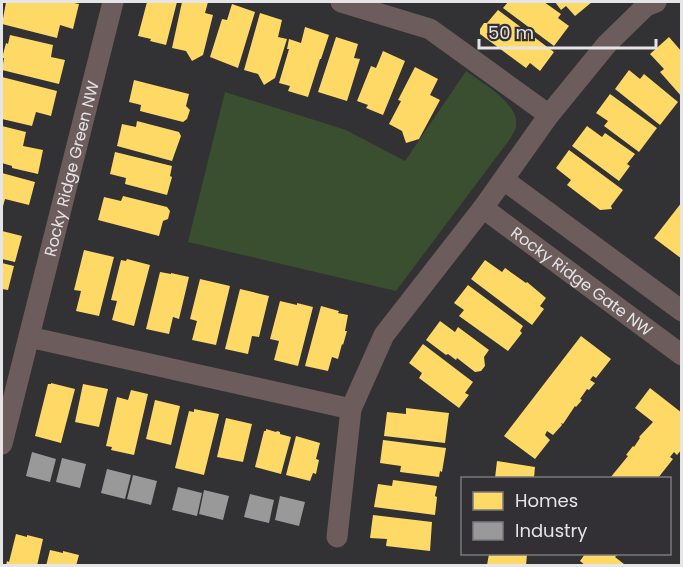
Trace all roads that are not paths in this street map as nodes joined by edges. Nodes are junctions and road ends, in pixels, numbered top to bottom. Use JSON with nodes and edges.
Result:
{"nodes":[{"id":1,"x":113,"y":2,"type":"edge"},
{"id":2,"x":341,"y":2,"type":"edge"},
{"id":3,"x":656,"y":2,"type":"edge"},
{"id":4,"x":549,"y":115,"type":"junction"},
{"id":5,"x":504,"y":180,"type":"junction"},
{"id":6,"x":483,"y":208,"type":"junction"},
{"id":7,"x":681,"y":311,"type":"edge"},
{"id":8,"x":29,"y":338,"type":"junction"},
{"id":9,"x":681,"y":355,"type":"edge"},
{"id":10,"x":351,"y":410,"type":"junction"},
{"id":11,"x":2,"y":444,"type":"edge"},
{"id":12,"x":337,"y":537,"type":"dead end"}],
"edges":[{"from":1,"to":8,"type":"street","name":"Rocky Ridge Green NW"},
{"from":2,"to":4,"type":"street"},
{"from":3,"to":4,"type":"street"},
{"from":4,"to":5,"type":"street"},
{"from":5,"to":6,"type":"street"},
{"from":5,"to":7,"type":"street"},
{"from":6,"to":9,"type":"street","name":"Rocky Ridge Gate NW"},
{"from":6,"to":10,"type":"street"},
{"from":8,"to":10,"type":"street"},
{"from":8,"to":11,"type":"street","name":"Rocky Ridge Green NW"},
{"from":10,"to":12,"type":"street"}]}
